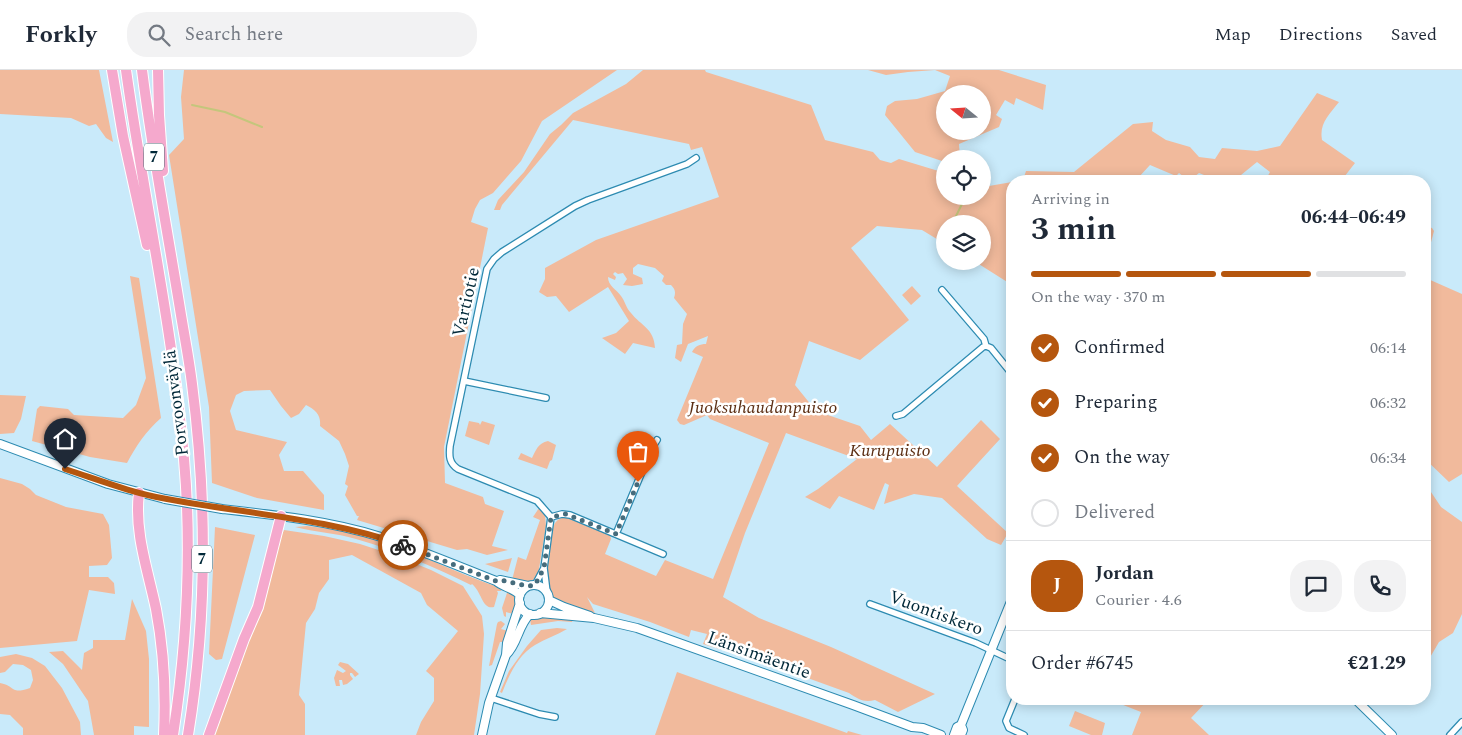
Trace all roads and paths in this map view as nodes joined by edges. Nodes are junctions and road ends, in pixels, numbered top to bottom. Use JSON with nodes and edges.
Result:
{"nodes":[{"id":1,"x":110,"y":70,"type":"edge"},
{"id":2,"x":126,"y":70,"type":"edge"},
{"id":3,"x":142,"y":70,"type":"edge"},
{"id":4,"x":158,"y":70,"type":"edge"},
{"id":5,"x":696,"y":158,"type":"dead end"},
{"id":6,"x":170,"y":244,"type":"junction"},
{"id":7,"x":160,"y":284,"type":"junction"},
{"id":8,"x":942,"y":290,"type":"dead end"},
{"id":9,"x":986,"y":346,"type":"junction"},
{"id":10,"x":1006,"y":367,"type":"edge"},
{"id":11,"x":464,"y":381,"type":"junction"},
{"id":12,"x":546,"y":398,"type":"dead end"},
{"id":13,"x":896,"y":416,"type":"dead end"},
{"id":14,"x":657,"y":440,"type":"dead end"},
{"id":15,"x":0,"y":444,"type":"edge"},
{"id":16,"x":139,"y":493,"type":"junction"},
{"id":17,"x":281,"y":516,"type":"junction"},
{"id":18,"x":551,"y":517,"type":"junction"},
{"id":19,"x":616,"y":534,"type":"junction"},
{"id":20,"x":663,"y":554,"type":"dead end"},
{"id":21,"x":544,"y":568,"type":"junction"},
{"id":22,"x":496,"y":581,"type":"junction"},
{"id":23,"x":531,"y":586,"type":"junction"},
{"id":24,"x":548,"y":596,"type":"junction"},
{"id":25,"x":520,"y":599,"type":"junction"},
{"id":26,"x":870,"y":604,"type":"dead end"},
{"id":27,"x":540,"y":613,"type":"junction"},
{"id":28,"x":530,"y":614,"type":"junction"},
{"id":29,"x":1006,"y":614,"type":"edge"},
{"id":30,"x":594,"y":618,"type":"junction"},
{"id":31,"x":991,"y":650,"type":"junction"},
{"id":32,"x":506,"y":655,"type":"junction"},
{"id":33,"x":1006,"y":657,"type":"edge"},
{"id":34,"x":491,"y":698,"type":"junction"},
{"id":35,"x":1013,"y":705,"type":"edge"},
{"id":36,"x":1361,"y":705,"type":"edge"},
{"id":37,"x":556,"y":717,"type":"dead end"},
{"id":38,"x":1462,"y":722,"type":"edge"},
{"id":39,"x":961,"y":725,"type":"junction"},
{"id":40,"x":912,"y":727,"type":"junction"},
{"id":41,"x":164,"y":735,"type":"edge"},
{"id":42,"x":173,"y":735,"type":"edge"},
{"id":43,"x":188,"y":735,"type":"edge"},
{"id":44,"x":209,"y":735,"type":"edge"},
{"id":45,"x":482,"y":735,"type":"edge"},
{"id":46,"x":921,"y":735,"type":"edge"},
{"id":47,"x":941,"y":735,"type":"edge"},
{"id":48,"x":954,"y":735,"type":"edge"},
{"id":49,"x":961,"y":735,"type":"edge"},
{"id":50,"x":1024,"y":735,"type":"edge"},
{"id":51,"x":1392,"y":735,"type":"edge"},
{"id":52,"x":1450,"y":735,"type":"edge"}],
"edges":[{"from":1,"to":7,"type":"highway"},
{"from":2,"to":7,"type":"highway","name":"Porvoonväylä","number":"7"},
{"from":3,"to":6,"type":"highway","name":"Porvoonväylä","number":"7"},
{"from":4,"to":6,"type":"highway"},
{"from":5,"to":11,"type":"street","name":"Vartiotie"},
{"from":6,"to":43,"type":"highway","name":"Porvoonväylä","number":"7"},
{"from":7,"to":42,"type":"highway","name":"Porvoonväylä","number":"7"},
{"from":8,"to":9,"type":"street"},
{"from":9,"to":10,"type":"street"},
{"from":9,"to":13,"type":"street"},
{"from":11,"to":12,"type":"street"},
{"from":11,"to":18,"type":"street","name":"Vartiotie"},
{"from":14,"to":19,"type":"street"},
{"from":15,"to":16,"type":"main road"},
{"from":16,"to":17,"type":"main road","bridge":true},
{"from":16,"to":41,"type":"highway"},
{"from":17,"to":22,"type":"main road"},
{"from":17,"to":44,"type":"highway"},
{"from":18,"to":19,"type":"street"},
{"from":18,"to":21,"type":"street"},
{"from":19,"to":20,"type":"street"},
{"from":21,"to":23,"type":"street"},
{"from":21,"to":24,"type":"street"},
{"from":22,"to":23,"type":"main road"},
{"from":22,"to":25,"type":"main road"},
{"from":23,"to":24,"type":"main road"},
{"from":23,"to":25,"type":"main road"},
{"from":24,"to":27,"type":"main road"},
{"from":24,"to":30,"type":"main road","name":"Länsimäentie"},
{"from":25,"to":28,"type":"main road"},
{"from":25,"to":32,"type":"main road"},
{"from":26,"to":31,"type":"street","name":"Vuontiskero"},
{"from":27,"to":28,"type":"main road"},
{"from":27,"to":30,"type":"main road","name":"Länsimäentie"},
{"from":28,"to":32,"type":"main road"},
{"from":29,"to":31,"type":"main road"},
{"from":30,"to":40,"type":"main road","name":"Länsimäentie"},
{"from":31,"to":33,"type":"street","name":"Vuontiskero"},
{"from":31,"to":39,"type":"main road"},
{"from":32,"to":34,"type":"main road"},
{"from":34,"to":37,"type":"street"},
{"from":34,"to":45,"type":"main road"},
{"from":35,"to":50,"type":"street"},
{"from":36,"to":51,"type":"main road"},
{"from":38,"to":52,"type":"street"},
{"from":39,"to":48,"type":"main road"},
{"from":39,"to":49,"type":"main road"},
{"from":40,"to":46,"type":"main road","name":"Länsimäentie"},
{"from":40,"to":47,"type":"main road","name":"Länsimäentie"}]}
